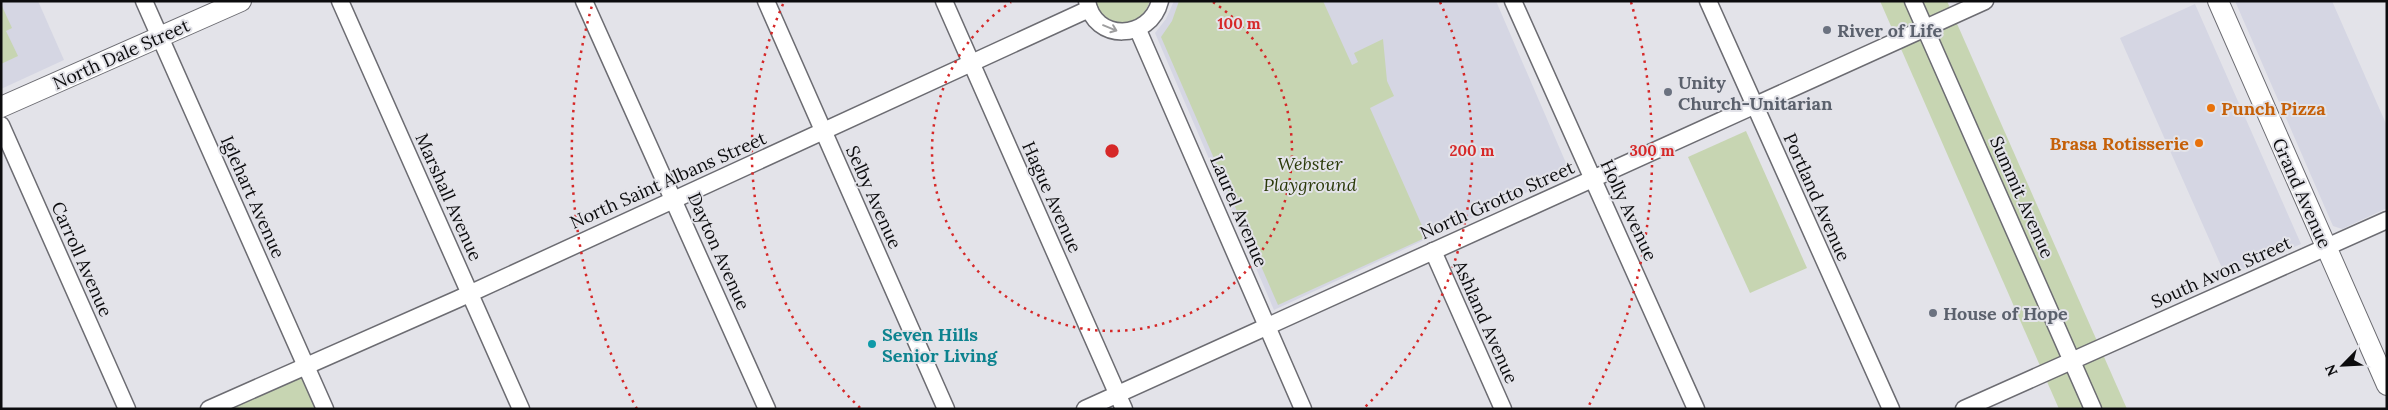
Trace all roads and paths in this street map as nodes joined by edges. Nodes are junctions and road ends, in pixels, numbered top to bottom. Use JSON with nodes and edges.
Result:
{"nodes":[{"id":1,"x":144,"y":1,"type":"edge"},
{"id":2,"x":241,"y":1,"type":"edge"},
{"id":3,"x":340,"y":1,"type":"edge"},
{"id":4,"x":584,"y":1,"type":"edge"},
{"id":5,"x":766,"y":1,"type":"edge"},
{"id":6,"x":944,"y":1,"type":"edge"},
{"id":7,"x":1160,"y":1,"type":"edge"},
{"id":8,"x":1513,"y":1,"type":"edge"},
{"id":9,"x":1708,"y":1,"type":"edge"},
{"id":10,"x":1913,"y":1,"type":"edge"},
{"id":11,"x":1985,"y":1,"type":"edge"},
{"id":12,"x":2218,"y":1,"type":"edge"},
{"id":13,"x":1088,"y":5,"type":"edge"},
{"id":14,"x":1925,"y":28,"type":"junction"},
{"id":15,"x":1138,"y":30,"type":"junction"},
{"id":16,"x":160,"y":36,"type":"junction"},
{"id":17,"x":972,"y":64,"type":"junction"},
{"id":18,"x":1754,"y":105,"type":"junction"},
{"id":19,"x":1,"y":107,"type":"edge"},
{"id":20,"x":1,"y":125,"type":"edge"},
{"id":21,"x":823,"y":131,"type":"junction"},
{"id":22,"x":1592,"y":178,"type":"junction"},
{"id":23,"x":674,"y":199,"type":"junction"},
{"id":24,"x":2387,"y":220,"type":"edge"},
{"id":25,"x":2326,"y":247,"type":"junction"},
{"id":26,"x":1432,"y":251,"type":"junction"},
{"id":27,"x":470,"y":293,"type":"junction"},
{"id":28,"x":1266,"y":326,"type":"junction"},
{"id":29,"x":2072,"y":360,"type":"junction"},
{"id":30,"x":306,"y":365,"type":"junction"},
{"id":31,"x":2387,"y":385,"type":"edge"},
{"id":32,"x":1120,"y":401,"type":"edge"},
{"id":33,"x":127,"y":409,"type":"edge"},
{"id":34,"x":209,"y":409,"type":"edge"},
{"id":35,"x":325,"y":409,"type":"edge"},
{"id":36,"x":521,"y":409,"type":"edge"},
{"id":37,"x":767,"y":409,"type":"edge"},
{"id":38,"x":946,"y":409,"type":"edge"},
{"id":39,"x":1085,"y":409,"type":"edge"},
{"id":40,"x":1303,"y":409,"type":"edge"},
{"id":41,"x":1503,"y":409,"type":"edge"},
{"id":42,"x":1696,"y":409,"type":"edge"},
{"id":43,"x":1891,"y":409,"type":"edge"},
{"id":44,"x":1964,"y":409,"type":"edge"},
{"id":45,"x":2093,"y":409,"type":"edge"}],
"edges":[{"from":1,"to":16,"type":"street","name":"Iglehart Avenue"},
{"from":2,"to":16,"type":"main road","name":"North Dale Street"},
{"from":3,"to":27,"type":"street","name":"Marshall Avenue"},
{"from":4,"to":23,"type":"street","name":"Dayton Avenue"},
{"from":5,"to":21,"type":"street","name":"Selby Avenue"},
{"from":6,"to":17,"type":"street","name":"Hague Avenue"},
{"from":7,"to":15,"type":"street"},
{"from":8,"to":22,"type":"street","name":"Holly Avenue"},
{"from":9,"to":18,"type":"street","name":"Portland Avenue"},
{"from":10,"to":14,"type":"street","name":"Summit Avenue"},
{"from":11,"to":14,"type":"street","name":"North Grotto Street"},
{"from":12,"to":25,"type":"main road","name":"Grand Avenue"},
{"from":13,"to":15,"type":"street","name":"North Saint Albans Street","one_way":true},
{"from":13,"to":17,"type":"street","name":"North Saint Albans Street"},
{"from":14,"to":18,"type":"street","name":"North Grotto Street"},
{"from":14,"to":29,"type":"street","name":"Summit Avenue"},
{"from":15,"to":28,"type":"street","name":"Laurel Avenue"},
{"from":16,"to":19,"type":"main road","name":"North Dale Street"},
{"from":16,"to":30,"type":"street","name":"Iglehart Avenue"},
{"from":17,"to":21,"type":"street","name":"North Saint Albans Street"},
{"from":17,"to":32,"type":"street","name":"Hague Avenue"},
{"from":18,"to":22,"type":"street","name":"North Grotto Street"},
{"from":18,"to":43,"type":"street","name":"Portland Avenue"},
{"from":20,"to":33,"type":"street","name":"Carroll Avenue"},
{"from":21,"to":23,"type":"street","name":"North Saint Albans Street"},
{"from":21,"to":38,"type":"street","name":"Selby Avenue"},
{"from":22,"to":26,"type":"street","name":"North Grotto Street"},
{"from":22,"to":42,"type":"street","name":"Holly Avenue"},
{"from":23,"to":27,"type":"street","name":"North Saint Albans Street"},
{"from":23,"to":37,"type":"street","name":"Dayton Avenue"},
{"from":24,"to":25,"type":"street","name":"South Avon Street"},
{"from":25,"to":29,"type":"street","name":"South Avon Street"},
{"from":25,"to":31,"type":"main road","name":"Grand Avenue"},
{"from":26,"to":28,"type":"street","name":"North Grotto Street"},
{"from":26,"to":41,"type":"street","name":"Ashland Avenue"},
{"from":27,"to":30,"type":"street","name":"North Saint Albans Street"},
{"from":27,"to":36,"type":"street","name":"Marshall Avenue"},
{"from":28,"to":32,"type":"street","name":"North Grotto Street"},
{"from":28,"to":40,"type":"street","name":"Laurel Avenue"},
{"from":29,"to":44,"type":"street","name":"South Avon Street"},
{"from":29,"to":45,"type":"street","name":"Summit Avenue"},
{"from":30,"to":34,"type":"street","name":"North Saint Albans Street"},
{"from":30,"to":35,"type":"street","name":"Iglehart Avenue"},
{"from":32,"to":39,"type":"street","name":"North Grotto Street"}]}
